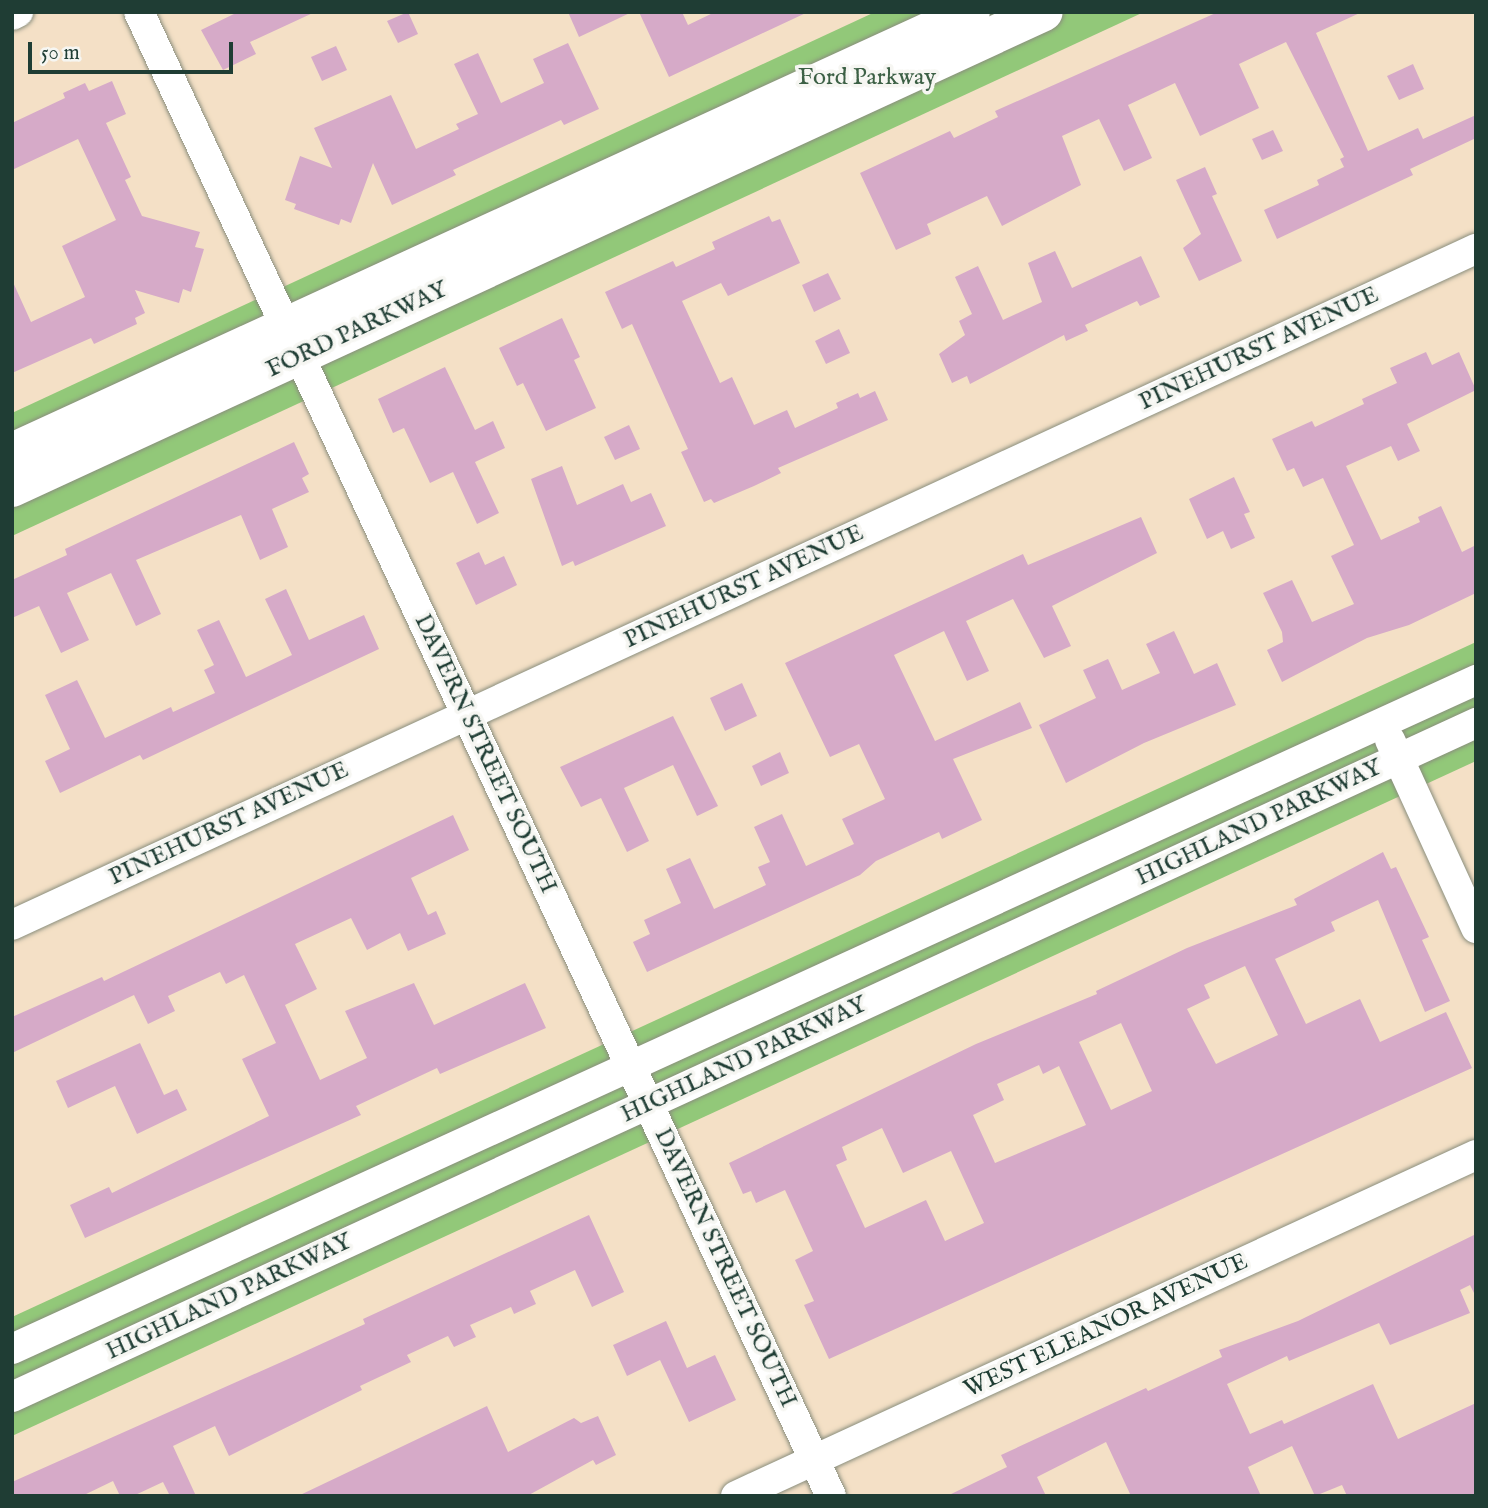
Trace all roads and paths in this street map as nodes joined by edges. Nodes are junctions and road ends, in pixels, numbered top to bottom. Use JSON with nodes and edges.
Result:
{"nodes":[{"id":1,"x":18,"y":12,"type":"edge"},
{"id":2,"x":139,"y":12,"type":"edge"},
{"id":3,"x":971,"y":12,"type":"edge"},
{"id":4,"x":1044,"y":12,"type":"edge"},
{"id":5,"x":12,"y":15,"type":"edge"},
{"id":6,"x":1476,"y":249,"type":"edge"},
{"id":7,"x":293,"y":342,"type":"junction"},
{"id":8,"x":12,"y":452,"type":"edge"},
{"id":9,"x":12,"y":488,"type":"edge"},
{"id":10,"x":1476,"y":680,"type":"edge"},
{"id":11,"x":467,"y":714,"type":"junction"},
{"id":12,"x":1382,"y":723,"type":"junction"},
{"id":13,"x":1476,"y":723,"type":"edge"},
{"id":14,"x":1399,"y":758,"type":"junction"},
{"id":15,"x":12,"y":925,"type":"edge"},
{"id":16,"x":1476,"y":928,"type":"edge"},
{"id":17,"x":631,"y":1065,"type":"junction"},
{"id":18,"x":649,"y":1104,"type":"junction"},
{"id":19,"x":1476,"y":1155,"type":"edge"},
{"id":20,"x":12,"y":1349,"type":"edge"},
{"id":21,"x":12,"y":1397,"type":"edge"},
{"id":22,"x":814,"y":1460,"type":"junction"},
{"id":23,"x":736,"y":1496,"type":"edge"},
{"id":24,"x":831,"y":1496,"type":"edge"}],
"edges":[{"from":1,"to":5,"type":"street"},
{"from":2,"to":7,"type":"street","name":"DAVERN STREET SOUTH"},
{"from":3,"to":7,"type":"main road","name":"FORD PARKWAY"},
{"from":4,"to":7,"type":"main road","name":"FORD PARKWAY"},
{"from":6,"to":11,"type":"street","name":"PINEHURST AVENUE"},
{"from":7,"to":8,"type":"main road","name":"FORD PARKWAY"},
{"from":7,"to":9,"type":"main road","name":"FORD PARKWAY"},
{"from":7,"to":11,"type":"street","name":"DAVERN STREET SOUTH"},
{"from":10,"to":12,"type":"street","name":"HIGHLAND PARKWAY"},
{"from":11,"to":15,"type":"street","name":"PINEHURST AVENUE"},
{"from":11,"to":17,"type":"street","name":"DAVERN STREET SOUTH"},
{"from":12,"to":14,"type":"street"},
{"from":12,"to":17,"type":"street","name":"HIGHLAND PARKWAY"},
{"from":13,"to":14,"type":"street","name":"HIGHLAND PARKWAY"},
{"from":14,"to":16,"type":"street"},
{"from":14,"to":18,"type":"street","name":"HIGHLAND PARKWAY"},
{"from":17,"to":18,"type":"street","name":"DAVERN STREET SOUTH"},
{"from":17,"to":20,"type":"street","name":"HIGHLAND PARKWAY"},
{"from":18,"to":21,"type":"street","name":"HIGHLAND PARKWAY"},
{"from":18,"to":22,"type":"street","name":"DAVERN STREET SOUTH"},
{"from":19,"to":22,"type":"street","name":"WEST ELEANOR AVENUE"},
{"from":22,"to":23,"type":"street","name":"WEST ELEANOR AVENUE"},
{"from":22,"to":24,"type":"street","name":"DAVERN STREET SOUTH"}]}
